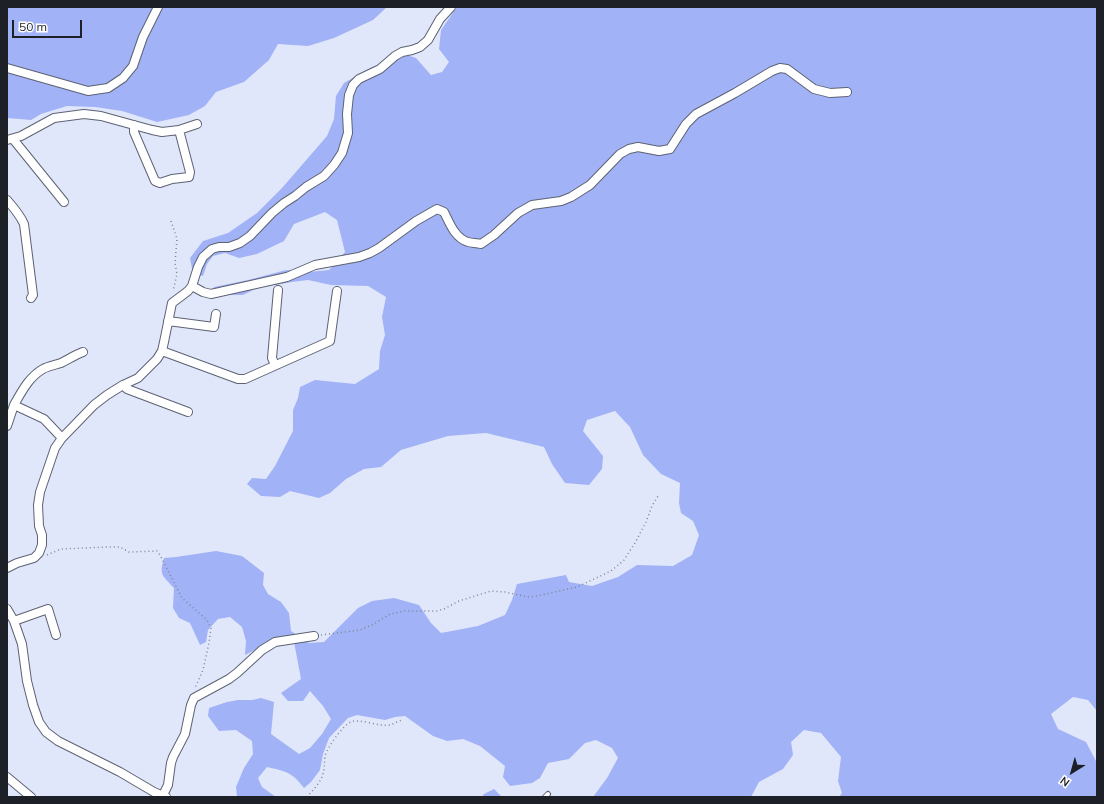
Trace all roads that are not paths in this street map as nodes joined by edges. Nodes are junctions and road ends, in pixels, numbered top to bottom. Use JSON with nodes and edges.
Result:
{"nodes":[{"id":1,"x":158,"y":7,"type":"edge"},
{"id":2,"x":451,"y":7,"type":"edge"},
{"id":3,"x":7,"y":68,"type":"edge"},
{"id":4,"x":847,"y":92,"type":"dead end"},
{"id":5,"x":197,"y":124,"type":"dead end"},
{"id":6,"x":134,"y":125,"type":"junction"},
{"id":7,"x":179,"y":130,"type":"junction"},
{"id":8,"x":10,"y":140,"type":"edge"},
{"id":9,"x":7,"y":200,"type":"edge"},
{"id":10,"x":64,"y":202,"type":"dead end"},
{"id":11,"x":192,"y":286,"type":"junction"},
{"id":12,"x":278,"y":290,"type":"dead end"},
{"id":13,"x":337,"y":291,"type":"dead end"},
{"id":14,"x":31,"y":298,"type":"dead end"},
{"id":15,"x":216,"y":314,"type":"dead end"},
{"id":16,"x":168,"y":321,"type":"junction"},
{"id":17,"x":162,"y":351,"type":"junction"},
{"id":18,"x":83,"y":352,"type":"dead end"},
{"id":19,"x":275,"y":365,"type":"junction"},
{"id":20,"x":123,"y":385,"type":"junction"},
{"id":21,"x":14,"y":405,"type":"junction"},
{"id":22,"x":188,"y":412,"type":"dead end"},
{"id":23,"x":7,"y":426,"type":"edge"},
{"id":24,"x":62,"y":438,"type":"junction"},
{"id":25,"x":7,"y":568,"type":"edge"},
{"id":26,"x":7,"y":609,"type":"edge"},
{"id":27,"x":14,"y":621,"type":"junction"},
{"id":28,"x":56,"y":635,"type":"dead end"},
{"id":29,"x":314,"y":636,"type":"road end"},
{"id":30,"x":7,"y":776,"type":"edge"},
{"id":31,"x":152,"y":794,"type":"edge"},
{"id":32,"x":164,"y":796,"type":"edge"},
{"id":33,"x":31,"y":797,"type":"edge"}],
"edges":[{"from":1,"to":3,"type":"street"},
{"from":2,"to":11,"type":"street"},
{"from":4,"to":11,"type":"street"},
{"from":5,"to":7,"type":"street"},
{"from":6,"to":7,"type":"street"},
{"from":6,"to":7,"type":"street"},
{"from":6,"to":8,"type":"street"},
{"from":8,"to":10,"type":"street"},
{"from":9,"to":14,"type":"street"},
{"from":11,"to":16,"type":"street"},
{"from":12,"to":19,"type":"street"},
{"from":13,"to":19,"type":"street"},
{"from":15,"to":16,"type":"street"},
{"from":16,"to":17,"type":"street"},
{"from":17,"to":19,"type":"street"},
{"from":17,"to":20,"type":"street"},
{"from":18,"to":21,"type":"street"},
{"from":20,"to":22,"type":"street"},
{"from":20,"to":24,"type":"street"},
{"from":21,"to":23,"type":"street"},
{"from":21,"to":24,"type":"street"},
{"from":24,"to":25,"type":"street"},
{"from":26,"to":27,"type":"street"},
{"from":27,"to":28,"type":"street"},
{"from":27,"to":31,"type":"street"},
{"from":29,"to":32,"type":"street"},
{"from":30,"to":33,"type":"street"},
{"from":31,"to":32,"type":"street"}]}
